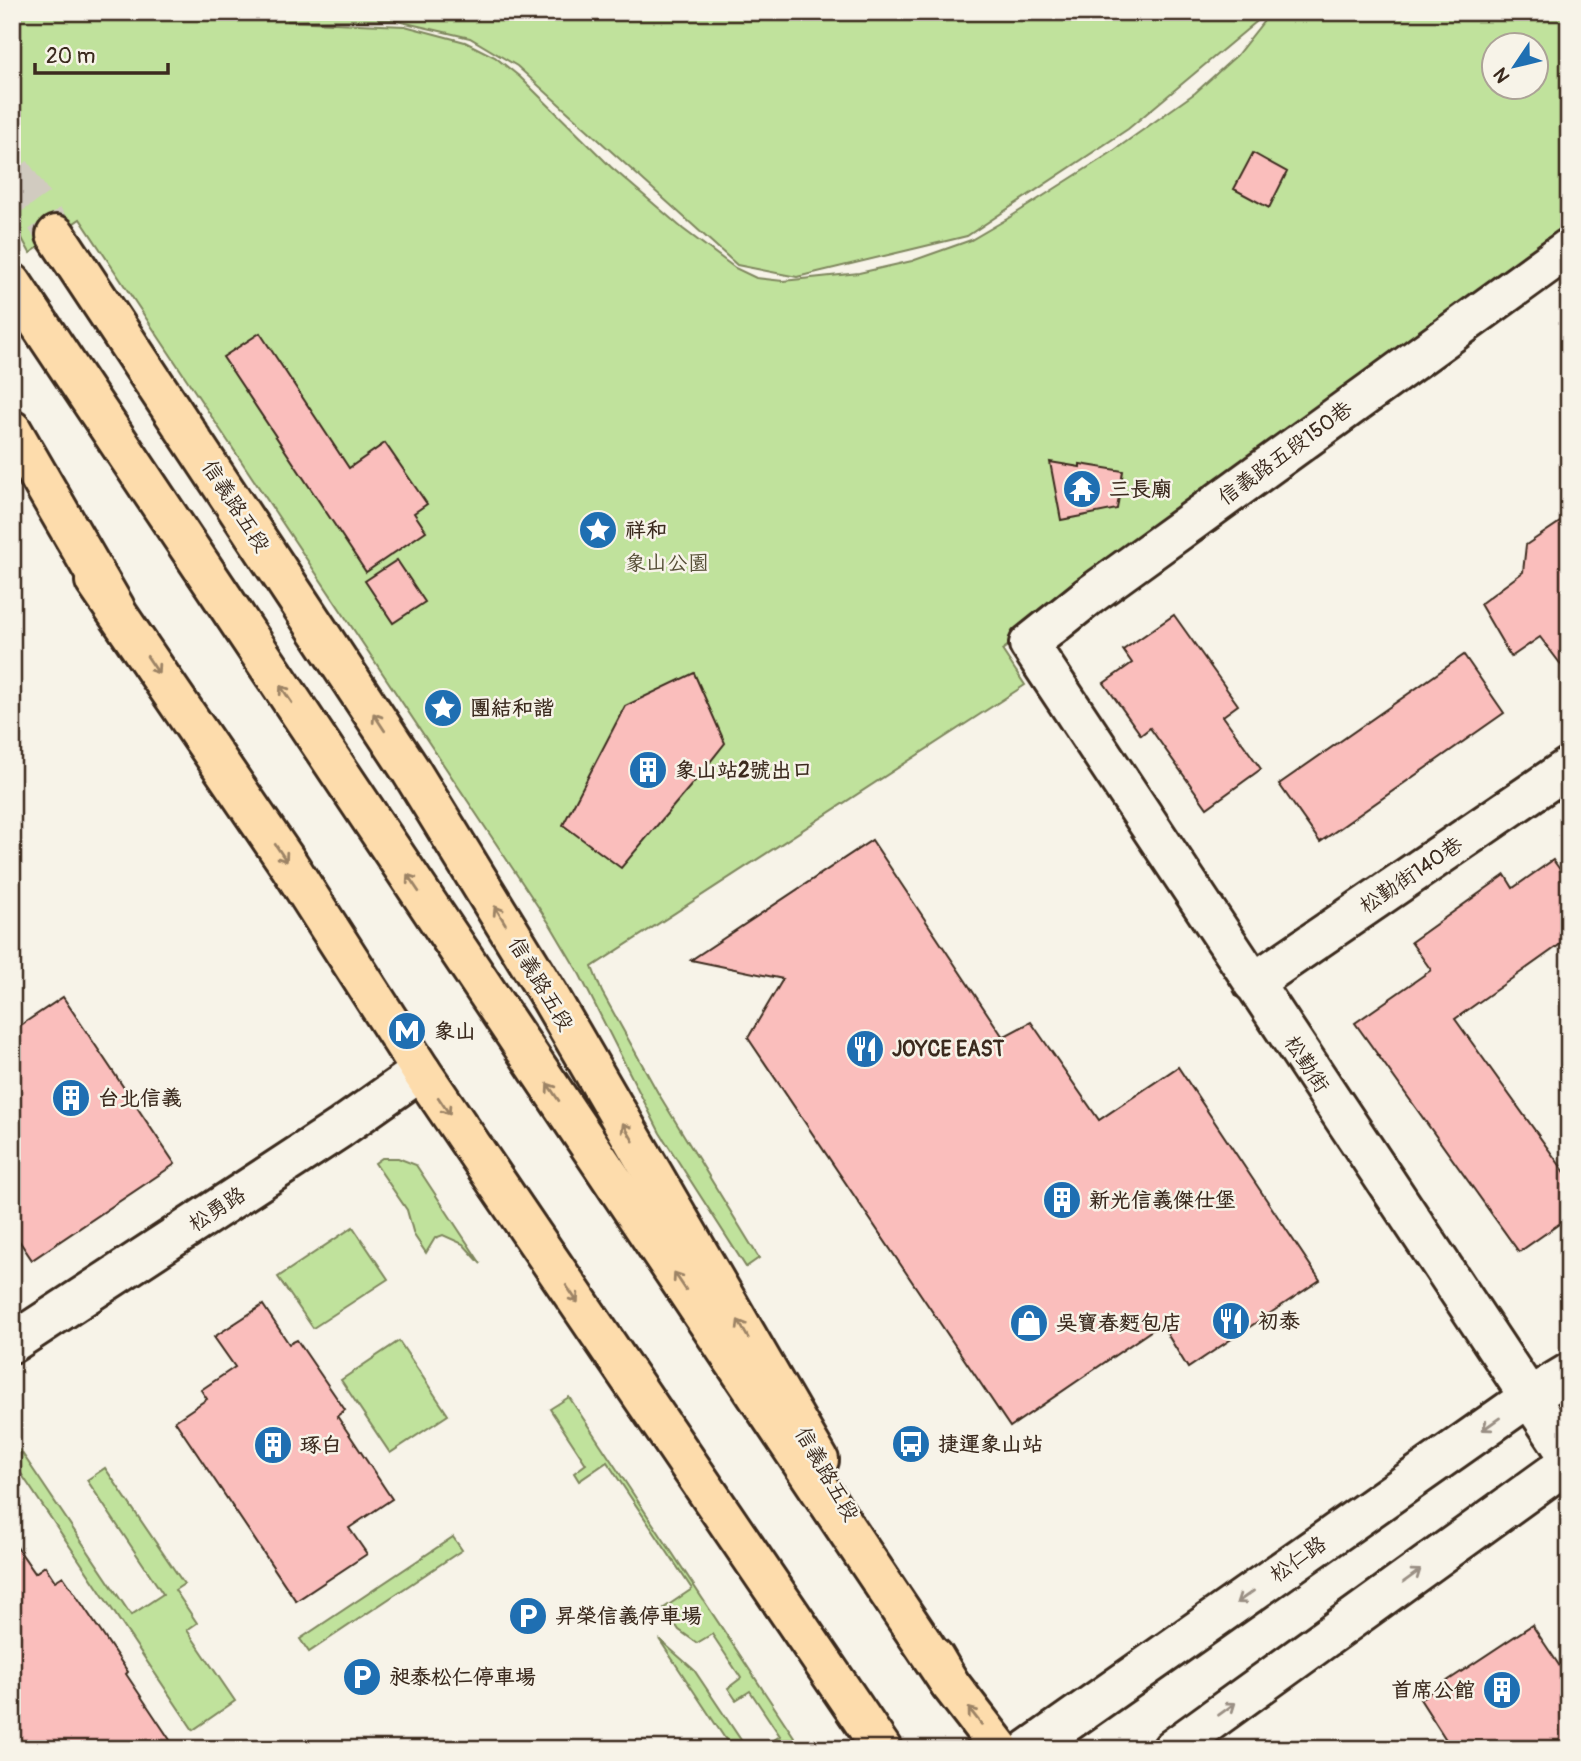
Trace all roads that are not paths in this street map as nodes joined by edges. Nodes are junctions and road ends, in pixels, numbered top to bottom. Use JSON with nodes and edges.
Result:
{"nodes":[{"id":1,"x":56,"y":235,"type":"tunnel mouth"},
{"id":2,"x":1569,"y":248,"type":"edge"},
{"id":3,"x":12,"y":283,"type":"edge"},
{"id":4,"x":12,"y":430,"type":"edge"},
{"id":5,"x":12,"y":461,"type":"edge"},
{"id":6,"x":115,"y":608,"type":"junction"},
{"id":7,"x":1047,"y":669,"type":"joint"},
{"id":8,"x":1569,"y":766,"type":"edge"},
{"id":9,"x":1253,"y":983,"type":"junction"},
{"id":10,"x":421,"y":1072,"type":"junction"},
{"id":11,"x":12,"y":1343,"type":"edge"},
{"id":12,"x":1569,"y":1373,"type":"edge"},
{"id":13,"x":1529,"y":1397,"type":"junction"},
{"id":14,"x":1569,"y":1457,"type":"edge"},
{"id":15,"x":1569,"y":1462,"type":"edge"},
{"id":16,"x":950,"y":1684,"type":"junction"},
{"id":17,"x":882,"y":1749,"type":"edge"},
{"id":18,"x":1000,"y":1749,"type":"edge"},
{"id":19,"x":1029,"y":1749,"type":"edge"},
{"id":20,"x":1172,"y":1749,"type":"edge"}],
"edges":[{"from":16,"to":1,"type":"main road","name":"信義路五段","one_way":true},
{"from":2,"to":7,"type":"street","name":"信義路五段150巷"},
{"from":16,"to":3,"type":"main road","one_way":true},
{"from":4,"to":6,"type":"main road"},
{"from":5,"to":6,"type":"main road"},
{"from":6,"to":10,"type":"main road","one_way":true},
{"from":7,"to":9,"type":"street","name":"松勤街"},
{"from":8,"to":9,"type":"street","name":"松勤街140巷"},
{"from":9,"to":13,"type":"street","name":"松勤街"},
{"from":10,"to":11,"type":"street","name":"松勇路"},
{"from":10,"to":17,"type":"main road","one_way":true},
{"from":12,"to":13,"type":"street","name":"松仁路"},
{"from":13,"to":14,"type":"street","name":"松勤街"},
{"from":13,"to":19,"type":"street","name":"松仁路","one_way":true},
{"from":20,"to":15,"type":"street","one_way":true},
{"from":18,"to":16,"type":"main road","name":"信義路五段","one_way":true}]}
